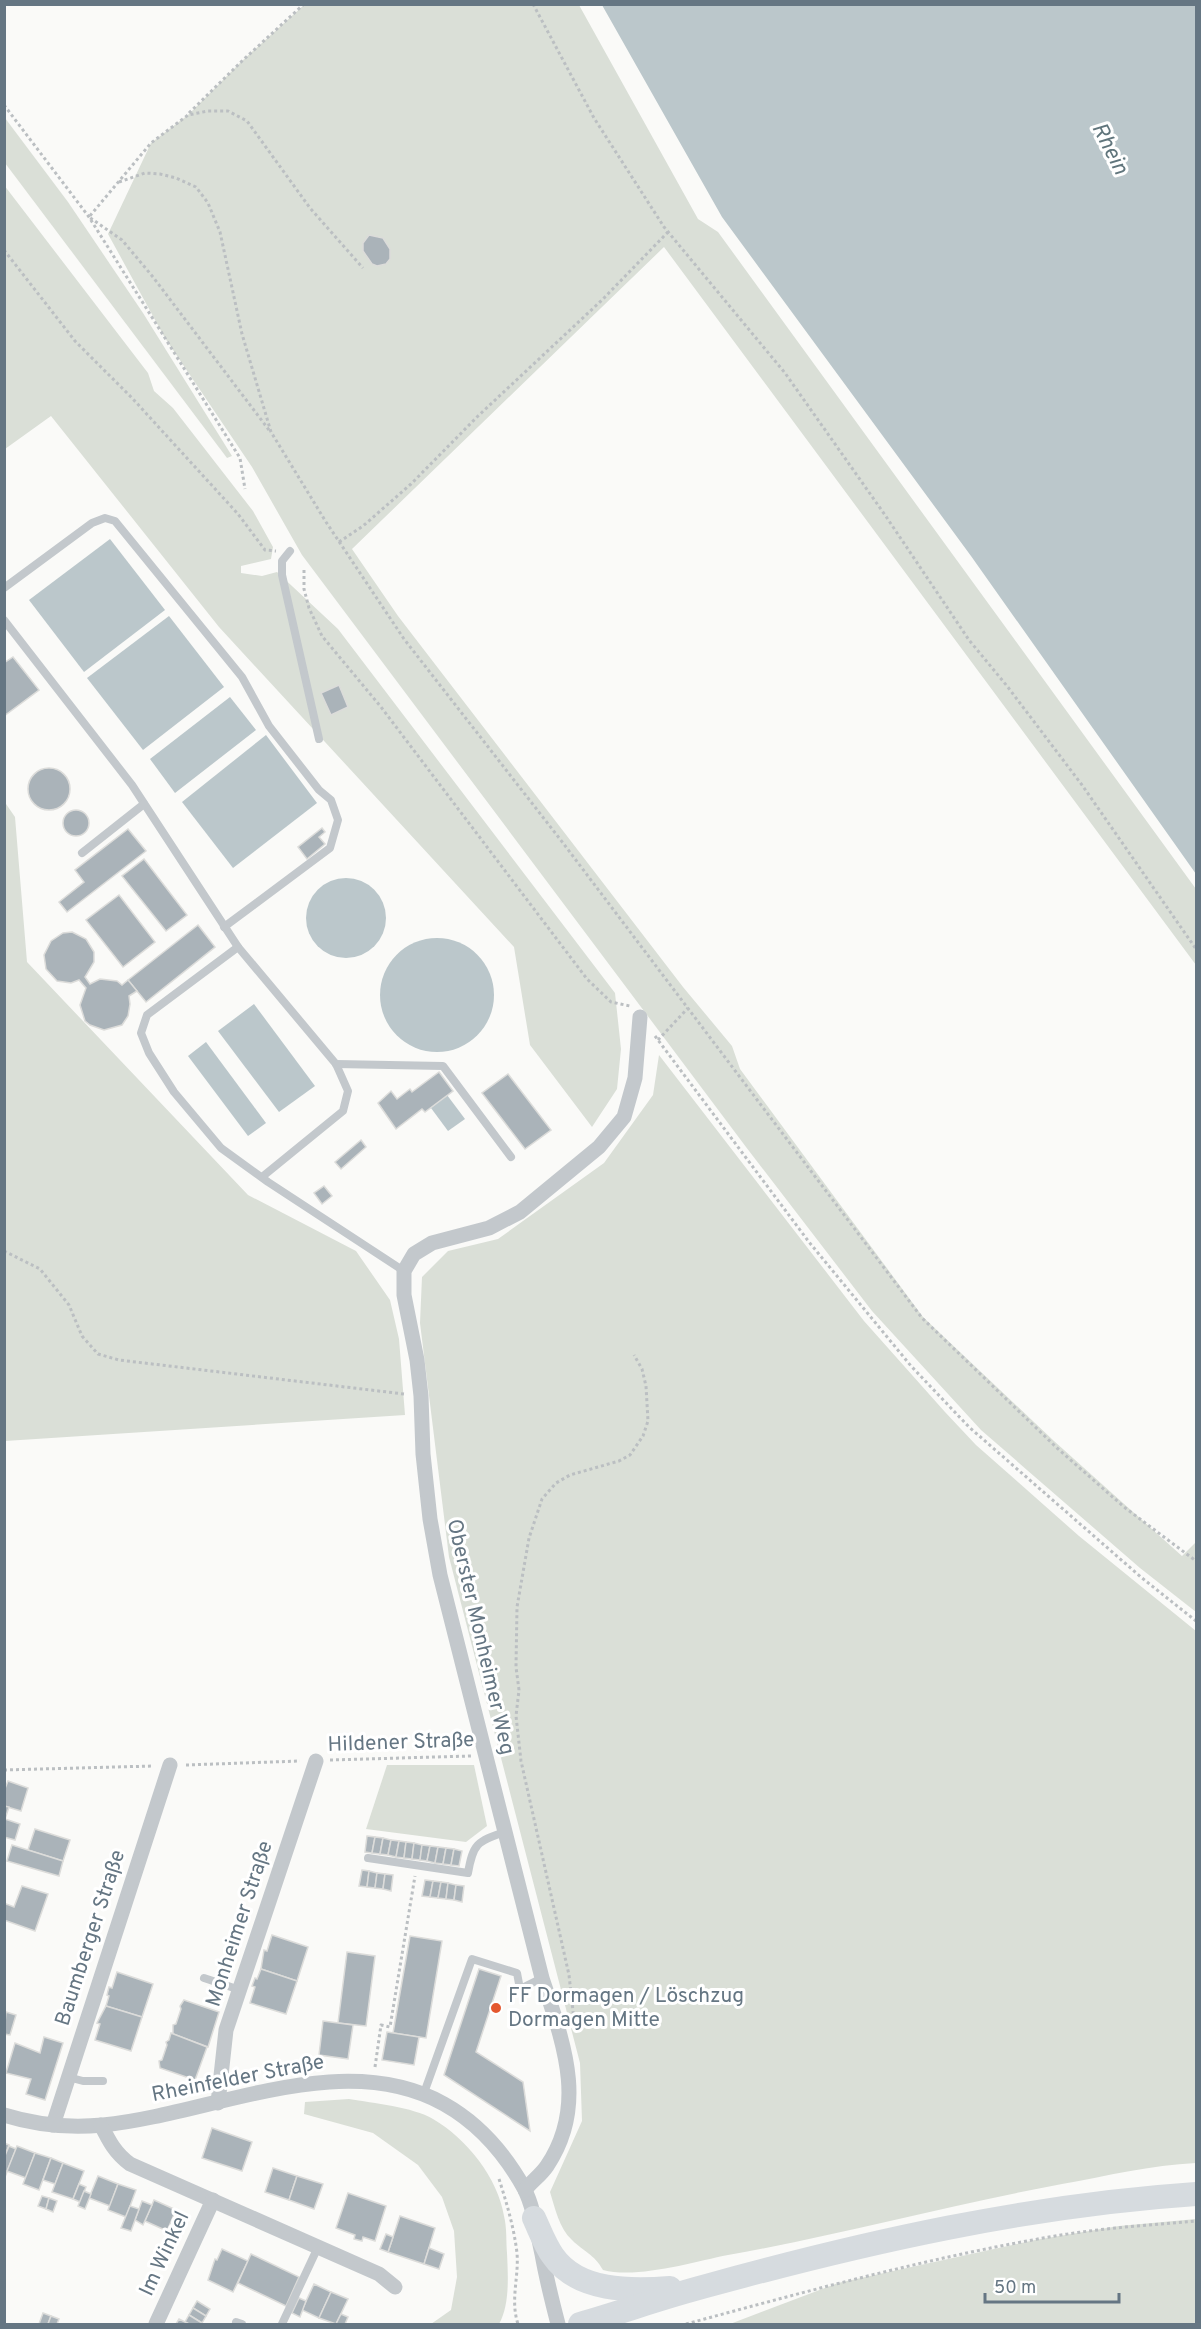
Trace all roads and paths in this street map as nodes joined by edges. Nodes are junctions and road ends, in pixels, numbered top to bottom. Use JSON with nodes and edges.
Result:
{"nodes":[{"id":1,"x":304,"y":4,"type":"edge"},
{"id":2,"x":533,"y":4,"type":"edge"},
{"id":3,"x":4,"y":105,"type":"edge"},
{"id":4,"x":188,"y":115,"type":"junction"},
{"id":5,"x":119,"y":182,"type":"junction"},
{"id":6,"x":89,"y":217,"type":"junction"},
{"id":7,"x":668,"y":232,"type":"junction"},
{"id":8,"x":4,"y":250,"type":"edge"},
{"id":9,"x":363,"y":268,"type":"dead end"},
{"id":10,"x":271,"y":432,"type":"junction"},
{"id":11,"x":245,"y":489,"type":"dead end"},
{"id":12,"x":339,"y":542,"type":"junction"},
{"id":13,"x":290,"y":551,"type":"joint"},
{"id":14,"x":303,"y":570,"type":"dead end"},
{"id":15,"x":4,"y":588,"type":"edge"},
{"id":16,"x":4,"y":620,"type":"edge"},
{"id":17,"x":319,"y":740,"type":"dead end"},
{"id":18,"x":144,"y":804,"type":"junction"},
{"id":19,"x":82,"y":853,"type":"dead end"},
{"id":20,"x":224,"y":927,"type":"junction"},
{"id":21,"x":238,"y":947,"type":"junction"},
{"id":22,"x":1197,"y":949,"type":"edge"},
{"id":23,"x":688,"y":1008,"type":"junction"},
{"id":24,"x":636,"y":1012,"type":"junction"},
{"id":25,"x":658,"y":1040,"type":"junction"},
{"id":26,"x":336,"y":1065,"type":"junction"},
{"id":27,"x":511,"y":1157,"type":"dead end"},
{"id":28,"x":262,"y":1177,"type":"junction"},
{"id":29,"x":4,"y":1251,"type":"edge"},
{"id":30,"x":404,"y":1271,"type":"junction"},
{"id":31,"x":634,"y":1355,"type":"dead end"},
{"id":32,"x":421,"y":1396,"type":"junction"},
{"id":33,"x":1197,"y":1561,"type":"edge"},
{"id":34,"x":1197,"y":1621,"type":"edge"},
{"id":35,"x":486,"y":1756,"type":"junction"},
{"id":36,"x":316,"y":1761,"type":"joint"},
{"id":37,"x":170,"y":1765,"type":"dead end"},
{"id":38,"x":505,"y":1832,"type":"junction"},
{"id":39,"x":368,"y":1858,"type":"dead end"},
{"id":40,"x":416,"y":1866,"type":"junction"},
{"id":41,"x":204,"y":1978,"type":"dead end"},
{"id":42,"x":542,"y":1978,"type":"junction"},
{"id":43,"x":240,"y":1990,"type":"junction"},
{"id":44,"x":574,"y":2029,"type":"dead end"},
{"id":45,"x":68,"y":2077,"type":"junction"},
{"id":46,"x":103,"y":2081,"type":"dead end"},
{"id":47,"x":373,"y":2082,"type":"junction"},
{"id":48,"x":424,"y":2093,"type":"junction"},
{"id":49,"x":218,"y":2103,"type":"junction"},
{"id":50,"x":4,"y":2115,"type":"edge"},
{"id":51,"x":53,"y":2125,"type":"junction"},
{"id":52,"x":102,"y":2125,"type":"junction"},
{"id":53,"x":497,"y":2173,"type":"dead end"},
{"id":54,"x":525,"y":2190,"type":"junction"},
{"id":55,"x":1197,"y":2194,"type":"edge"},
{"id":56,"x":213,"y":2200,"type":"junction"},
{"id":57,"x":534,"y":2218,"type":"junction"},
{"id":58,"x":1197,"y":2221,"type":"edge"},
{"id":59,"x":318,"y":2247,"type":"junction"},
{"id":60,"x":705,"y":2286,"type":"junction"},
{"id":61,"x":395,"y":2287,"type":"dead end"},
{"id":62,"x":156,"y":2325,"type":"edge"},
{"id":63,"x":282,"y":2325,"type":"edge"},
{"id":64,"x":518,"y":2325,"type":"edge"},
{"id":65,"x":558,"y":2325,"type":"edge"},
{"id":66,"x":580,"y":2325,"type":"edge"},
{"id":67,"x":686,"y":2325,"type":"edge"}],
"edges":[{"from":1,"to":4,"type":"path"},
{"from":2,"to":7,"type":"path"},
{"from":3,"to":6,"type":"path"},
{"from":4,"to":5,"type":"path"},
{"from":4,"to":9,"type":"path"},
{"from":5,"to":6,"type":"path"},
{"from":5,"to":10,"type":"path"},
{"from":6,"to":10,"type":"path"},
{"from":6,"to":11,"type":"path"},
{"from":7,"to":12,"type":"path"},
{"from":7,"to":22,"type":"path"},
{"from":8,"to":13,"type":"path"},
{"from":10,"to":12,"type":"path"},
{"from":12,"to":23,"type":"path"},
{"from":13,"to":17,"type":"lane"},
{"from":14,"to":24,"type":"path"},
{"from":15,"to":20,"type":"lane"},
{"from":16,"to":18,"type":"lane"},
{"from":18,"to":19,"type":"lane"},
{"from":18,"to":20,"type":"lane"},
{"from":20,"to":21,"type":"lane"},
{"from":21,"to":26,"type":"lane"},
{"from":21,"to":28,"type":"lane"},
{"from":23,"to":25,"type":"path"},
{"from":23,"to":33,"type":"path"},
{"from":24,"to":25,"type":"path"},
{"from":24,"to":30,"type":"street"},
{"from":25,"to":34,"type":"path"},
{"from":26,"to":27,"type":"lane"},
{"from":26,"to":28,"type":"lane"},
{"from":28,"to":30,"type":"lane"},
{"from":29,"to":32,"type":"path"},
{"from":30,"to":32,"type":"street","name":"Oberster Monheimer Weg"},
{"from":31,"to":44,"type":"path"},
{"from":32,"to":35,"type":"street","name":"Oberster Monheimer Weg"},
{"from":35,"to":36,"type":"path","name":"Hildener Straße"},
{"from":35,"to":38,"type":"street","name":"Oberster Monheimer Weg"},
{"from":36,"to":43,"type":"street","name":"Monheimer Straße"},
{"from":37,"to":45,"type":"street","name":"Baumberger Straße"},
{"from":38,"to":40,"type":"lane"},
{"from":38,"to":42,"type":"street","name":"Oberster Monheimer Weg"},
{"from":39,"to":40,"type":"lane"},
{"from":40,"to":47,"type":"path"},
{"from":41,"to":43,"type":"lane"},
{"from":42,"to":48,"type":"lane"},
{"from":42,"to":54,"type":"street","name":"Oberster Monheimer Weg"},
{"from":43,"to":49,"type":"street","name":"Monheimer Straße"},
{"from":45,"to":46,"type":"lane"},
{"from":45,"to":51,"type":"street","name":"Baumberger Straße"},
{"from":47,"to":48,"type":"street","name":"Rheinfelder Straße"},
{"from":47,"to":49,"type":"street","name":"Rheinfelder Straße"},
{"from":48,"to":54,"type":"street","name":"Rheinfelder Straße"},
{"from":49,"to":52,"type":"street","name":"Rheinfelder Straße"},
{"from":50,"to":51,"type":"street","name":"Rheinfelder Straße"},
{"from":51,"to":52,"type":"street","name":"Rheinfelder Straße"},
{"from":52,"to":56,"type":"street"},
{"from":53,"to":64,"type":"path"},
{"from":54,"to":57,"type":"street","name":"Rheinfelder Straße"},
{"from":55,"to":60,"type":"main road"},
{"from":56,"to":59,"type":"street"},
{"from":56,"to":62,"type":"street","name":"Im Winkel"},
{"from":57,"to":60,"type":"main road"},
{"from":57,"to":65,"type":"street","name":"Rheinfelder Straße"},
{"from":58,"to":67,"type":"path"},
{"from":59,"to":61,"type":"street"},
{"from":59,"to":63,"type":"lane"},
{"from":60,"to":66,"type":"main road"}]}
